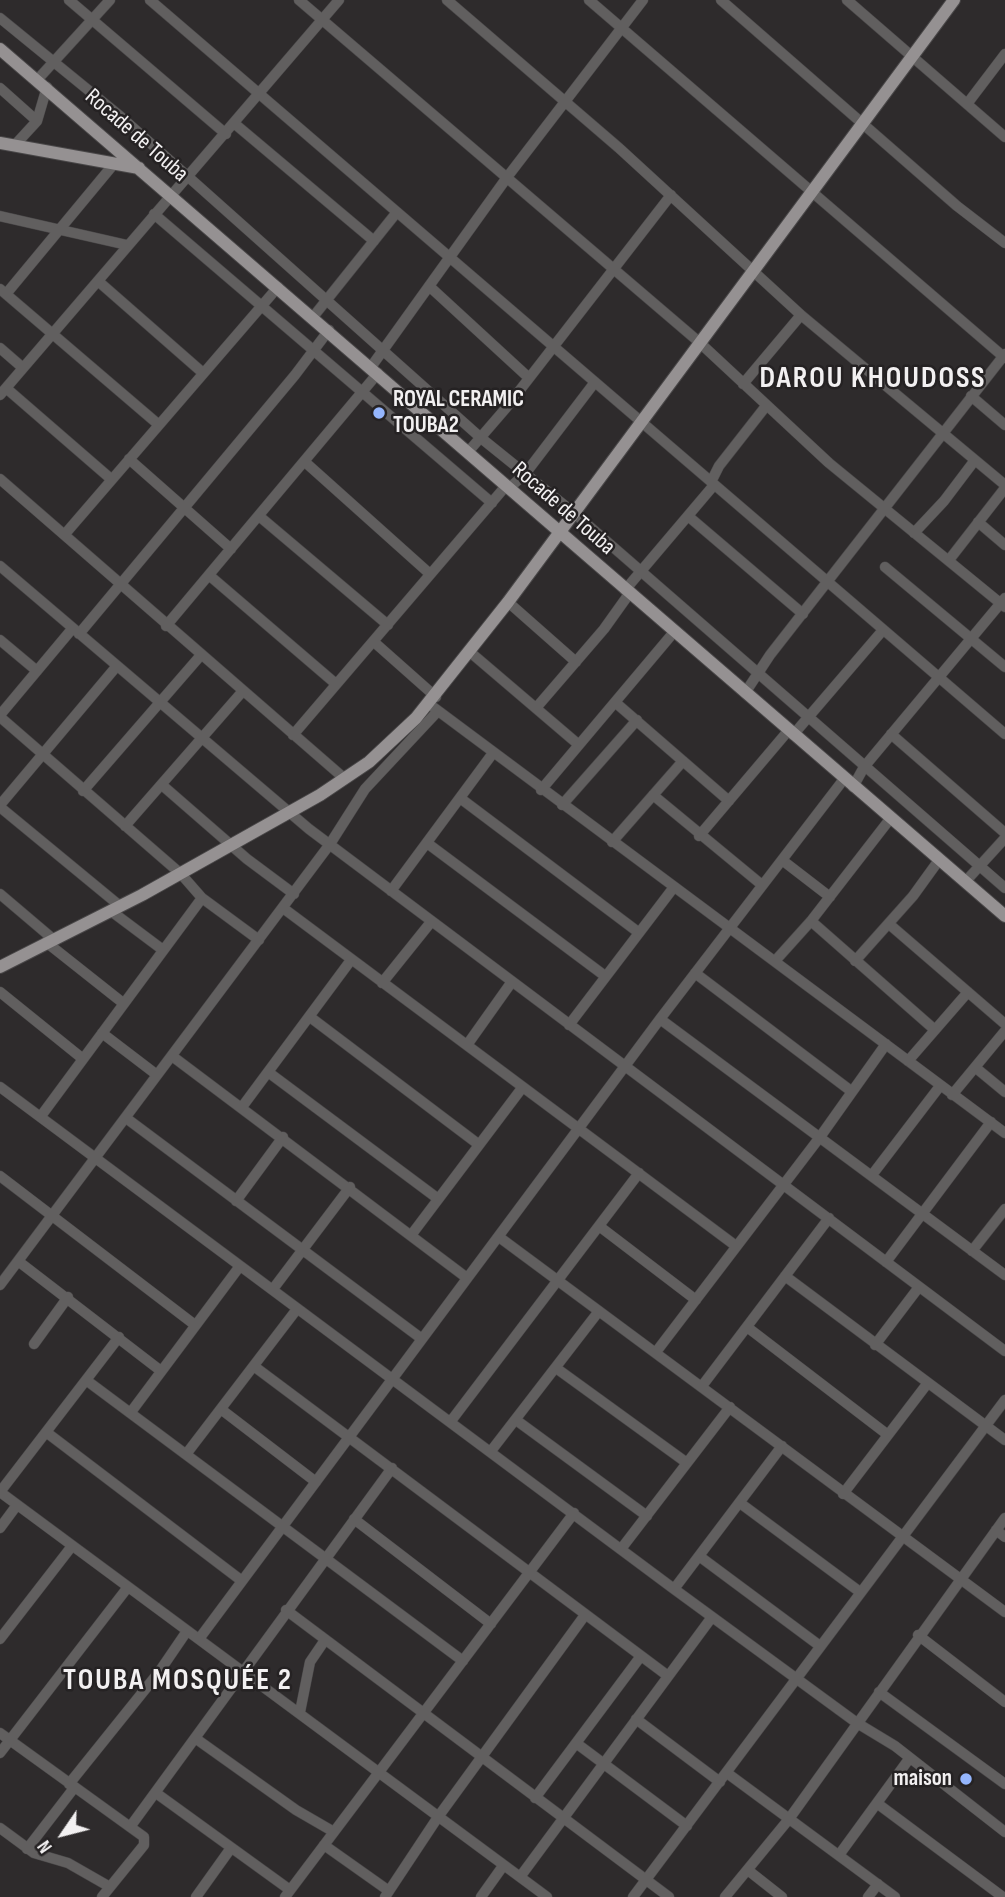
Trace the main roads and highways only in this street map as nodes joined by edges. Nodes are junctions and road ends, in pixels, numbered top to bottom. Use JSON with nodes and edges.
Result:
{"nodes":[{"id":1,"x":954,"y":0,"type":"edge"},
{"id":2,"x":0,"y":49,"type":"edge"},
{"id":3,"x":0,"y":143,"type":"edge"},
{"id":4,"x":140,"y":168,"type":"junction"},
{"id":5,"x":559,"y":534,"type":"junction"},
{"id":6,"x":1005,"y":916,"type":"edge"},
{"id":7,"x":0,"y":967,"type":"edge"}],
"edges":[{"from":1,"to":5,"type":"main road"},
{"from":2,"to":4,"type":"main road","name":"Rocade de Touba"},
{"from":3,"to":4,"type":"main road"},
{"from":4,"to":5,"type":"main road","name":"Rocade de Touba"},
{"from":5,"to":6,"type":"main road","name":"Rocade de Touba"},
{"from":5,"to":7,"type":"main road"}]}
